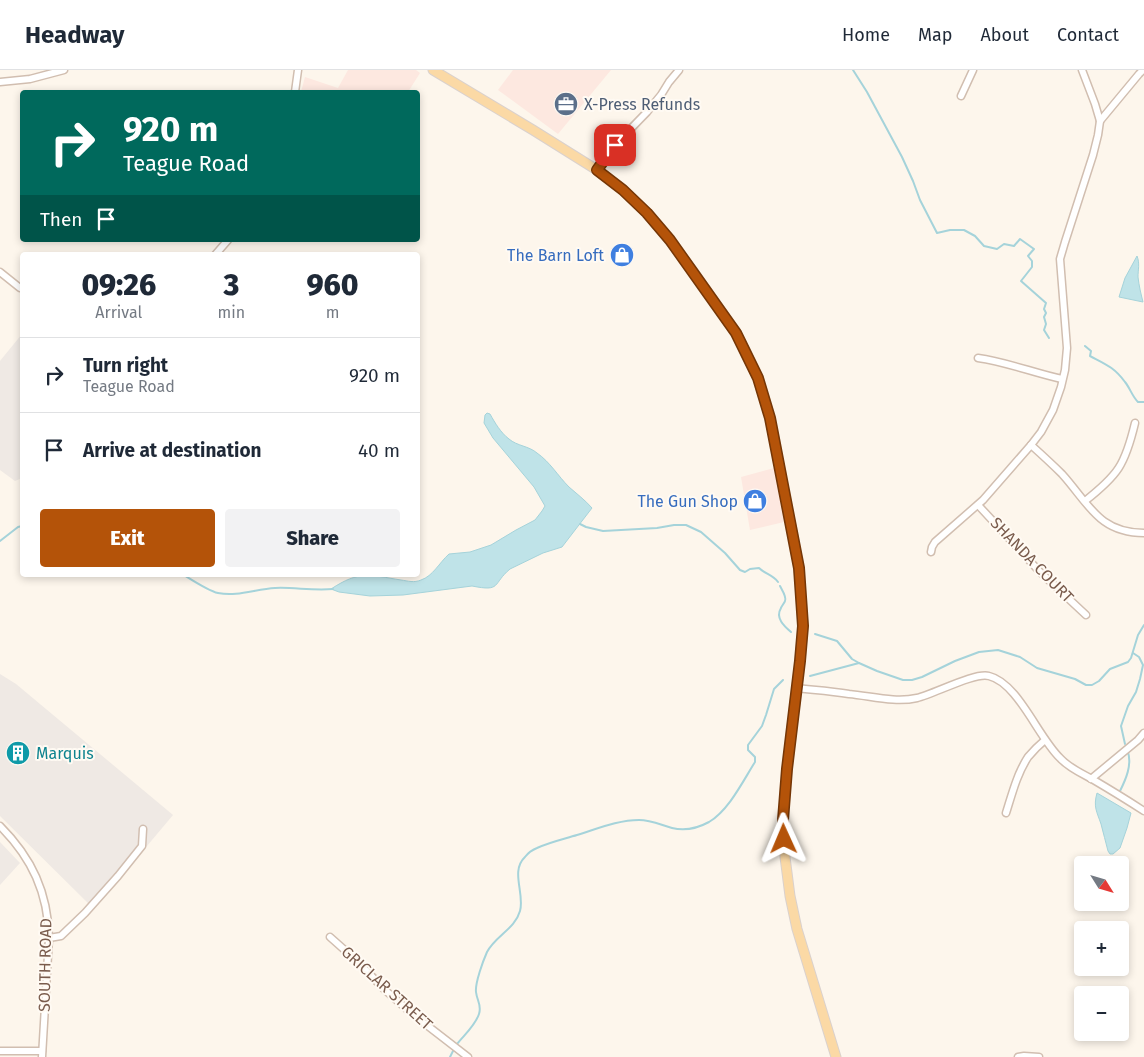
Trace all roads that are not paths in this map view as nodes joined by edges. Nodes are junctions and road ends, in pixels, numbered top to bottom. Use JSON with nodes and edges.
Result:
{"nodes":[{"id":1,"x":64,"y":70,"type":"edge"},
{"id":2,"x":298,"y":70,"type":"edge"},
{"id":3,"x":433,"y":70,"type":"edge"},
{"id":4,"x":679,"y":70,"type":"edge"},
{"id":5,"x":973,"y":70,"type":"edge"},
{"id":6,"x":1082,"y":70,"type":"edge"},
{"id":7,"x":1143,"y":70,"type":"edge"},
{"id":8,"x":0,"y":82,"type":"edge"},
{"id":9,"x":295,"y":90,"type":"edge"},
{"id":10,"x":961,"y":96,"type":"dead end"},
{"id":11,"x":1100,"y":121,"type":"junction"},
{"id":12,"x":597,"y":170,"type":"junction"},
{"id":13,"x":226,"y":242,"type":"edge"},
{"id":14,"x":218,"y":252,"type":"edge"},
{"id":15,"x":0,"y":272,"type":"edge"},
{"id":16,"x":20,"y":288,"type":"dead end"},
{"id":17,"x":978,"y":358,"type":"dead end"},
{"id":18,"x":1062,"y":379,"type":"junction"},
{"id":19,"x":1135,"y":423,"type":"dead end"},
{"id":20,"x":1031,"y":445,"type":"junction"},
{"id":21,"x":1084,"y":501,"type":"junction"},
{"id":22,"x":978,"y":505,"type":"junction"},
{"id":23,"x":1144,"y":533,"type":"edge"},
{"id":24,"x":931,"y":552,"type":"dead end"},
{"id":25,"x":1086,"y":615,"type":"dead end"},
{"id":26,"x":796,"y":688,"type":"junction"},
{"id":27,"x":1144,"y":733,"type":"edge"},
{"id":28,"x":1045,"y":740,"type":"junction"},
{"id":29,"x":1091,"y":779,"type":"junction"},
{"id":30,"x":1144,"y":810,"type":"edge"},
{"id":31,"x":1006,"y":813,"type":"dead end"},
{"id":32,"x":0,"y":826,"type":"edge"},
{"id":33,"x":142,"y":829,"type":"dead end"},
{"id":34,"x":330,"y":937,"type":"dead end"},
{"id":35,"x":49,"y":938,"type":"junction"},
{"id":36,"x":0,"y":1051,"type":"edge"},
{"id":37,"x":42,"y":1054,"type":"edge"},
{"id":38,"x":468,"y":1057,"type":"edge"},
{"id":39,"x":836,"y":1057,"type":"edge"},
{"id":40,"x":1018,"y":1057,"type":"edge"},
{"id":41,"x":1039,"y":1057,"type":"edge"}],
"edges":[{"from":1,"to":8,"type":"street"},
{"from":2,"to":9,"type":"street"},
{"from":3,"to":12,"type":"main road"},
{"from":4,"to":12,"type":"street"},
{"from":5,"to":10,"type":"street"},
{"from":6,"to":11,"type":"street"},
{"from":7,"to":11,"type":"street"},
{"from":11,"to":18,"type":"street"},
{"from":12,"to":26,"type":"main road"},
{"from":13,"to":14,"type":"street"},
{"from":15,"to":16,"type":"street"},
{"from":17,"to":18,"type":"street"},
{"from":18,"to":20,"type":"street"},
{"from":19,"to":21,"type":"street"},
{"from":20,"to":21,"type":"street"},
{"from":20,"to":22,"type":"street"},
{"from":21,"to":23,"type":"street"},
{"from":22,"to":24,"type":"street"},
{"from":22,"to":25,"type":"street","name":"SHANDA COURT"},
{"from":26,"to":28,"type":"street"},
{"from":26,"to":39,"type":"main road"},
{"from":27,"to":29,"type":"street"},
{"from":28,"to":29,"type":"street"},
{"from":28,"to":31,"type":"street"},
{"from":29,"to":30,"type":"street"},
{"from":32,"to":35,"type":"street","name":"SOUTH ROAD"},
{"from":33,"to":35,"type":"street"},
{"from":34,"to":38,"type":"street","name":"GRICLAR STREET"},
{"from":35,"to":37,"type":"street","name":"SOUTH ROAD"},
{"from":36,"to":37,"type":"street"},
{"from":40,"to":41,"type":"street"}]}
